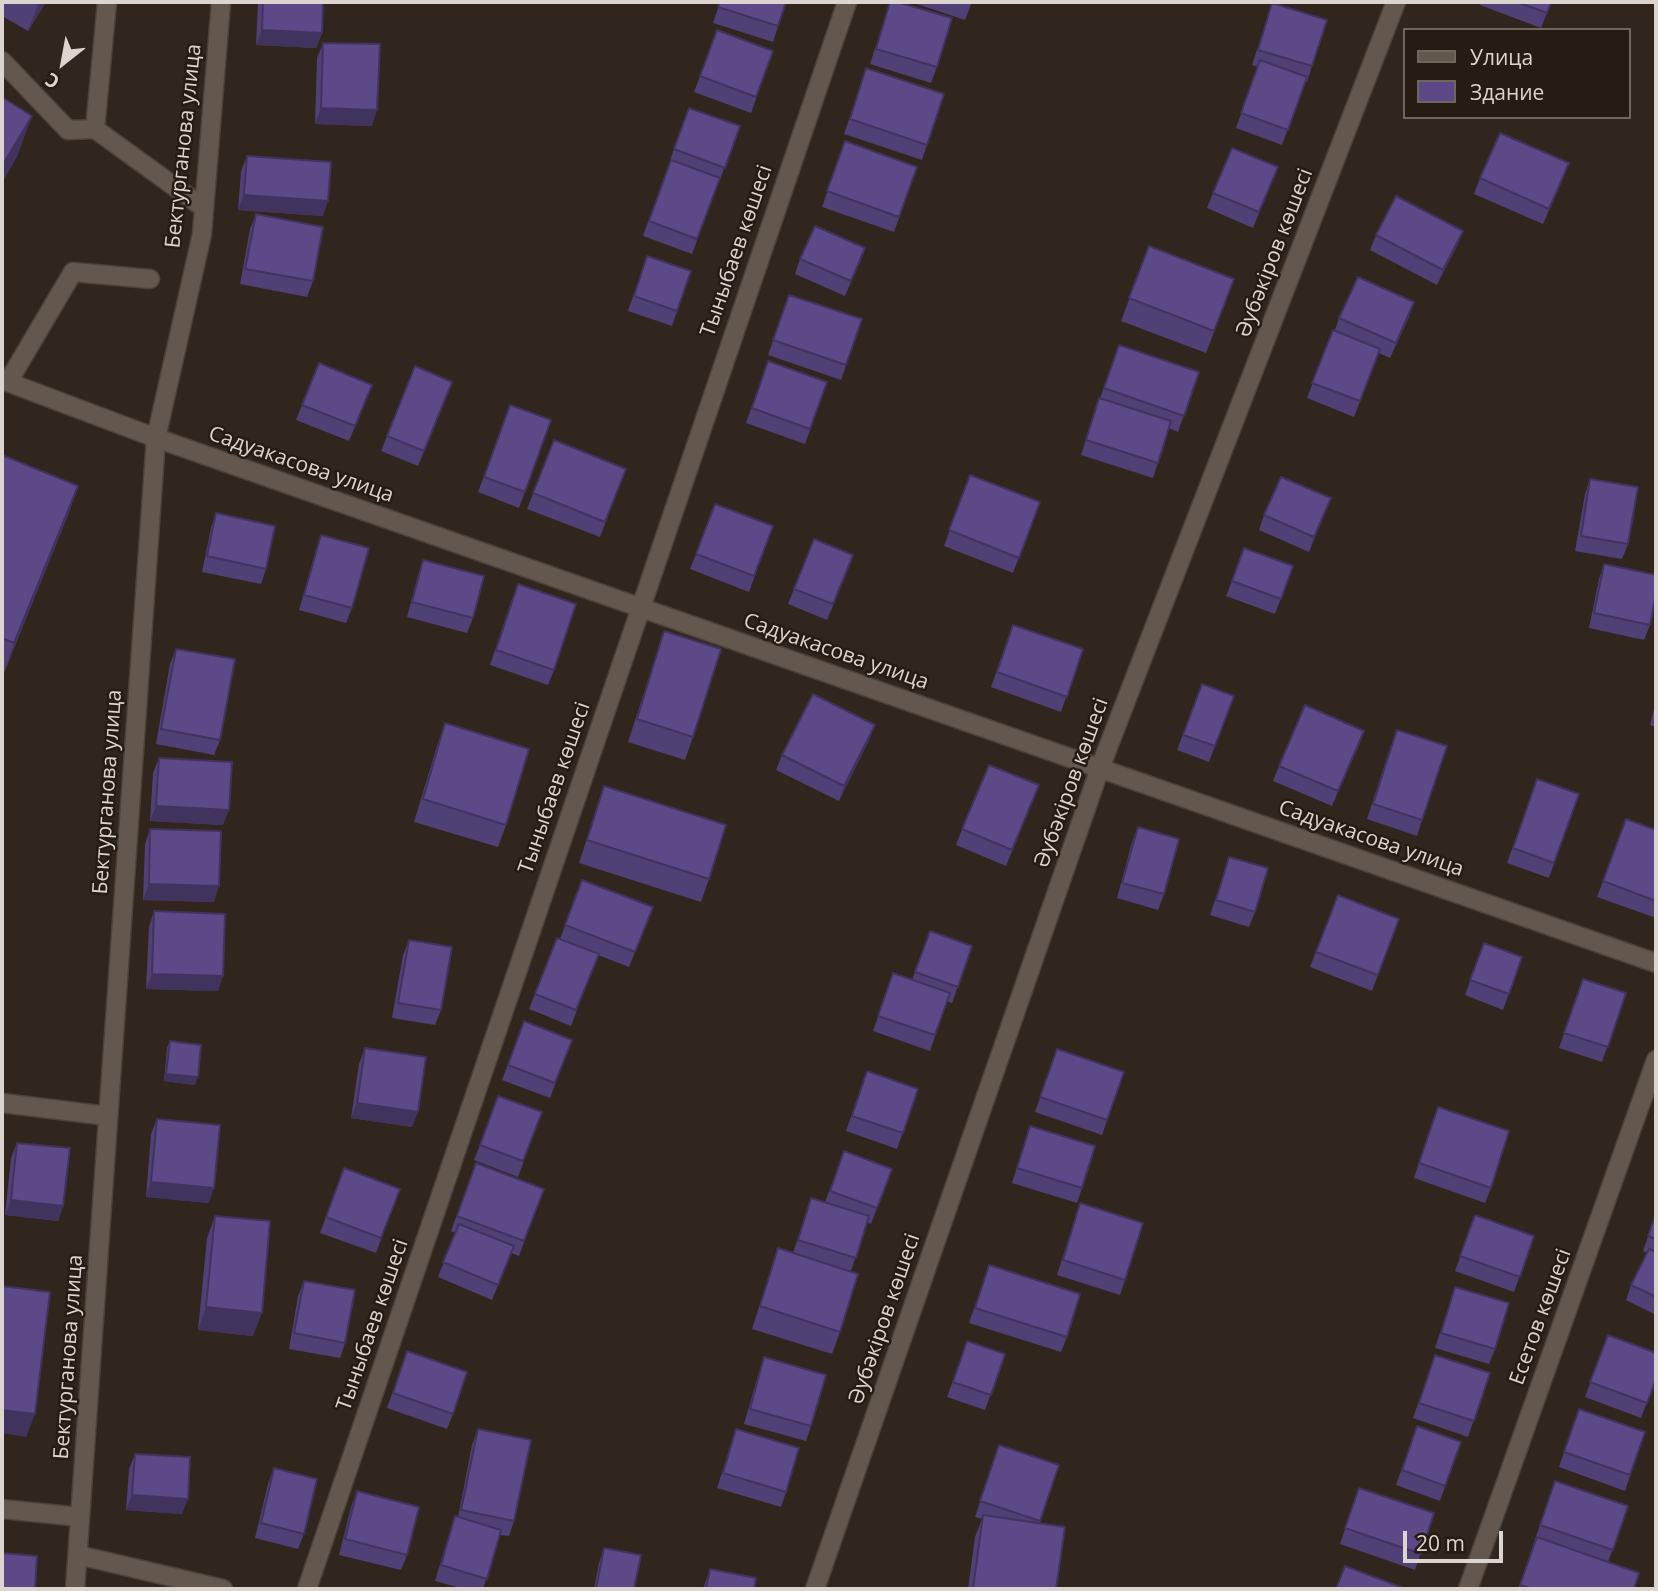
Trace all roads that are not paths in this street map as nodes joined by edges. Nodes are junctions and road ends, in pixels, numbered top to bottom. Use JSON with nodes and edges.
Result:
{"nodes":[{"id":1,"x":107,"y":2,"type":"edge"},
{"id":2,"x":221,"y":2,"type":"edge"},
{"id":3,"x":846,"y":2,"type":"edge"},
{"id":4,"x":1396,"y":2,"type":"edge"},
{"id":5,"x":2,"y":61,"type":"edge"},
{"id":6,"x":95,"y":130,"type":"junction"},
{"id":7,"x":204,"y":208,"type":"junction"},
{"id":8,"x":150,"y":279,"type":"dead end"},
{"id":9,"x":5,"y":381,"type":"edge"},
{"id":10,"x":156,"y":438,"type":"junction"},
{"id":11,"x":640,"y":607,"type":"junction"},
{"id":12,"x":1100,"y":768,"type":"junction"},
{"id":13,"x":1656,"y":964,"type":"edge"},
{"id":14,"x":1656,"y":1060,"type":"edge"},
{"id":15,"x":2,"y":1103,"type":"edge"},
{"id":16,"x":108,"y":1116,"type":"junction"},
{"id":17,"x":2,"y":1509,"type":"edge"},
{"id":18,"x":80,"y":1517,"type":"junction"},
{"id":19,"x":78,"y":1556,"type":"junction"},
{"id":20,"x":75,"y":1589,"type":"edge"},
{"id":21,"x":223,"y":1589,"type":"edge"},
{"id":22,"x":307,"y":1589,"type":"edge"},
{"id":23,"x":815,"y":1589,"type":"edge"},
{"id":24,"x":1468,"y":1589,"type":"edge"}],
"edges":[{"from":1,"to":6,"type":"street"},
{"from":2,"to":7,"type":"street","name":"Бектурганова улица"},
{"from":3,"to":11,"type":"street","name":"Тыныбаев көшесі"},
{"from":4,"to":12,"type":"street","name":"Әубәкіров көшесі"},
{"from":5,"to":6,"type":"street"},
{"from":6,"to":7,"type":"street"},
{"from":7,"to":10,"type":"street","name":"Бектурганова улица"},
{"from":8,"to":9,"type":"street"},
{"from":9,"to":10,"type":"street","name":"Садуакасова улица"},
{"from":10,"to":11,"type":"street","name":"Садуакасова улица"},
{"from":10,"to":16,"type":"street","name":"Бектурганова улица"},
{"from":11,"to":12,"type":"street","name":"Садуакасова улица"},
{"from":11,"to":22,"type":"street","name":"Тыныбаев көшесі"},
{"from":12,"to":13,"type":"street","name":"Садуакасова улица"},
{"from":12,"to":23,"type":"street","name":"Әубәкіров көшесі"},
{"from":14,"to":24,"type":"street","name":"Есетов көшесі"},
{"from":15,"to":16,"type":"street"},
{"from":16,"to":18,"type":"street","name":"Бектурганова улица"},
{"from":17,"to":18,"type":"street"},
{"from":18,"to":19,"type":"street","name":"Бектурганова улица"},
{"from":19,"to":20,"type":"street","name":"Бектурганова улица"},
{"from":19,"to":21,"type":"street"}]}
